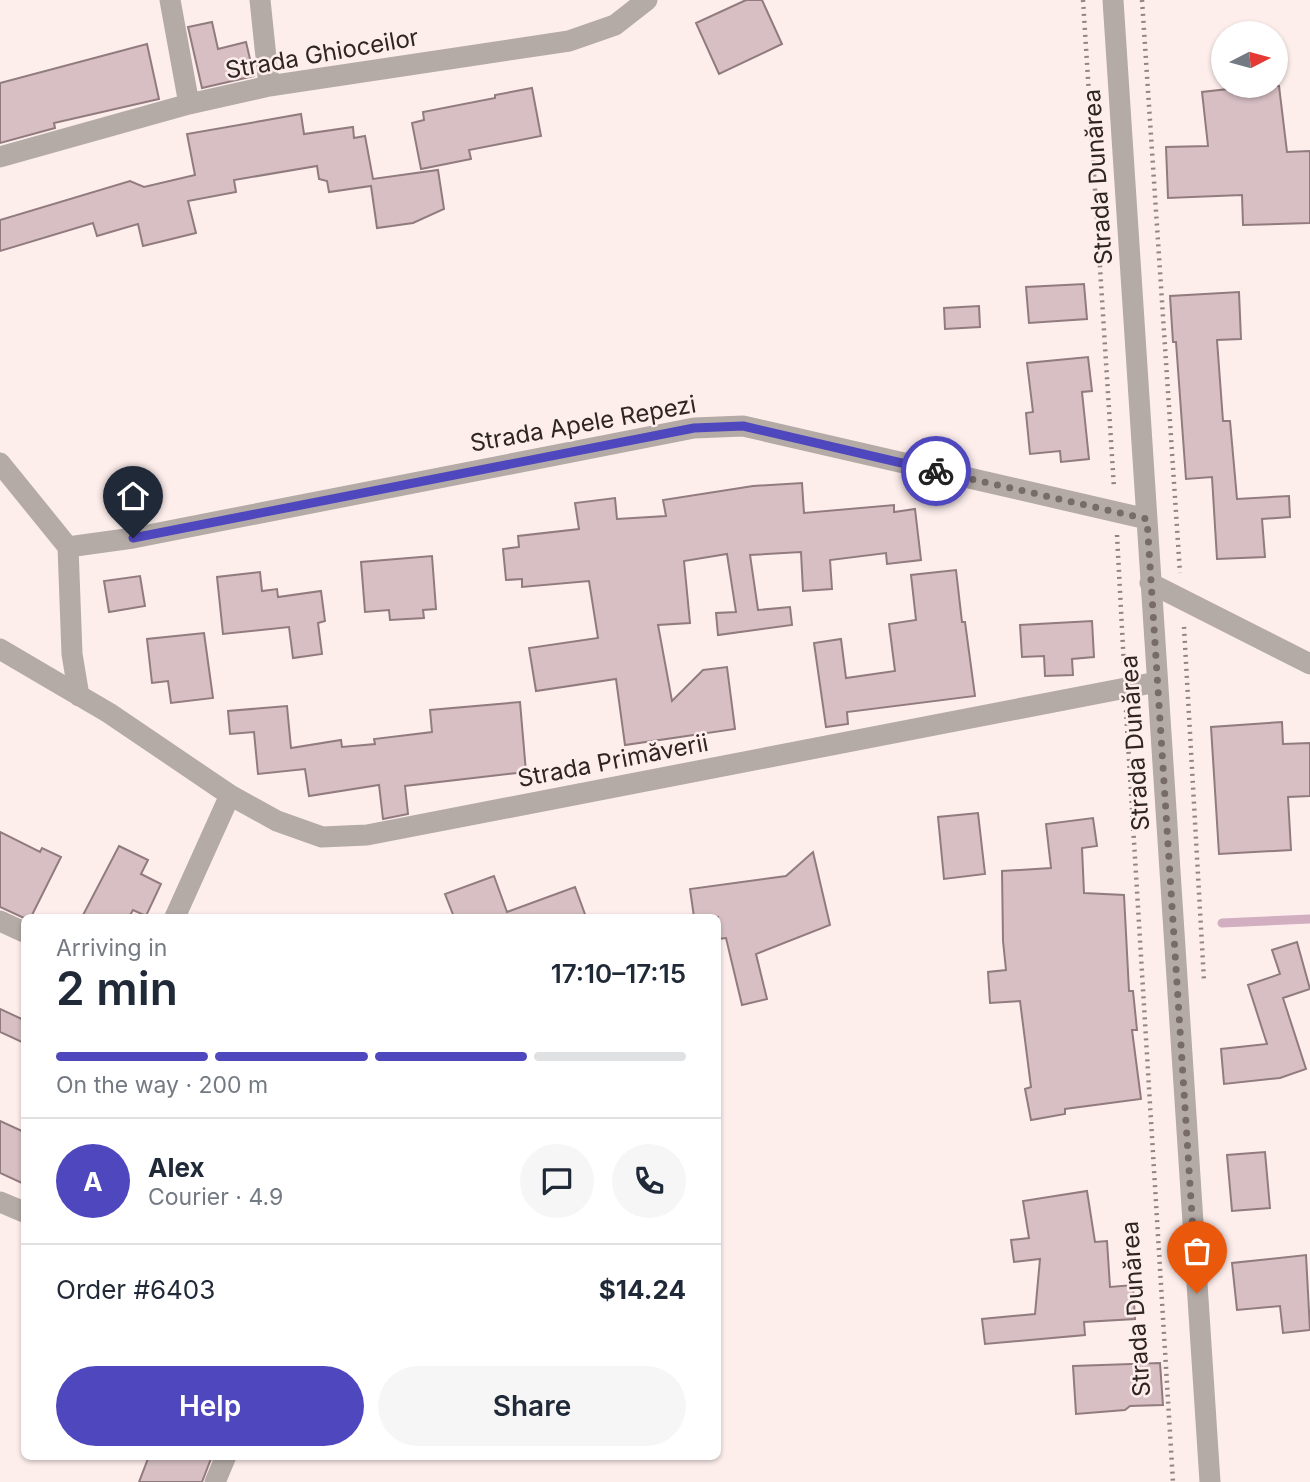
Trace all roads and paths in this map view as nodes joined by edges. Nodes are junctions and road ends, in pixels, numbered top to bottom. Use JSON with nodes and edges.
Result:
{"nodes":[{"id":1,"x":170,"y":0,"type":"edge"},
{"id":2,"x":260,"y":0,"type":"edge"},
{"id":3,"x":647,"y":0,"type":"edge"},
{"id":4,"x":1083,"y":0,"type":"edge"},
{"id":5,"x":1113,"y":0,"type":"edge"},
{"id":6,"x":1142,"y":0,"type":"edge"},
{"id":7,"x":269,"y":86,"type":"junction"},
{"id":8,"x":189,"y":104,"type":"junction"},
{"id":9,"x":0,"y":157,"type":"edge"},
{"id":10,"x":0,"y":463,"type":"edge"},
{"id":11,"x":1115,"y":512,"type":"junction"},
{"id":12,"x":1147,"y":519,"type":"junction"},
{"id":13,"x":68,"y":547,"type":"junction"},
{"id":14,"x":1150,"y":583,"type":"junction"},
{"id":15,"x":1182,"y":599,"type":"junction"},
{"id":16,"x":0,"y":649,"type":"edge"},
{"id":17,"x":1310,"y":664,"type":"edge"},
{"id":18,"x":1157,"y":682,"type":"junction"},
{"id":19,"x":1125,"y":688,"type":"junction"},
{"id":20,"x":79,"y":696,"type":"junction"},
{"id":21,"x":230,"y":795,"type":"junction"},
{"id":22,"x":176,"y":914,"type":"edge"},
{"id":23,"x":0,"y":921,"type":"edge"},
{"id":24,"x":21,"y":931,"type":"edge"},
{"id":25,"x":1205,"y":986,"type":"dead end"},
{"id":26,"x":0,"y":1202,"type":"edge"},
{"id":27,"x":21,"y":1211,"type":"edge"},
{"id":28,"x":224,"y":1460,"type":"edge"},
{"id":29,"x":215,"y":1482,"type":"edge"},
{"id":30,"x":1174,"y":1482,"type":"edge"},
{"id":31,"x":1210,"y":1482,"type":"edge"}],
"edges":[{"from":1,"to":8,"type":"street"},
{"from":2,"to":7,"type":"street"},
{"from":3,"to":7,"type":"street","name":"Strada Ghioceilor"},
{"from":4,"to":11,"type":"path","name":"Strada Dunărea"},
{"from":5,"to":12,"type":"street","name":"Strada Dunărea"},
{"from":6,"to":15,"type":"path"},
{"from":7,"to":8,"type":"street","name":"Strada Ghioceilor"},
{"from":8,"to":9,"type":"street","name":"Strada Ghioceilor"},
{"from":10,"to":13,"type":"street"},
{"from":11,"to":12,"type":"street","name":"Strada Apele Repezi"},
{"from":11,"to":13,"type":"street","name":"Strada Apele Repezi"},
{"from":11,"to":19,"type":"path","name":"Strada Dunărea"},
{"from":12,"to":14,"type":"street","name":"Strada Dunărea"},
{"from":13,"to":20,"type":"street"},
{"from":14,"to":15,"type":"street"},
{"from":14,"to":18,"type":"street","name":"Strada Dunărea"},
{"from":15,"to":17,"type":"street"},
{"from":15,"to":25,"type":"path"},
{"from":16,"to":20,"type":"street","name":"Strada Primăverii"},
{"from":18,"to":19,"type":"street","name":"Strada Primăverii"},
{"from":18,"to":31,"type":"street","name":"Strada Dunărea"},
{"from":19,"to":21,"type":"street","name":"Strada Primăverii"},
{"from":19,"to":30,"type":"path","name":"Strada Dunărea"},
{"from":20,"to":21,"type":"street","name":"Strada Primăverii"},
{"from":21,"to":22,"type":"street"},
{"from":23,"to":24,"type":"street"},
{"from":26,"to":27,"type":"street"},
{"from":28,"to":29,"type":"street"}]}
